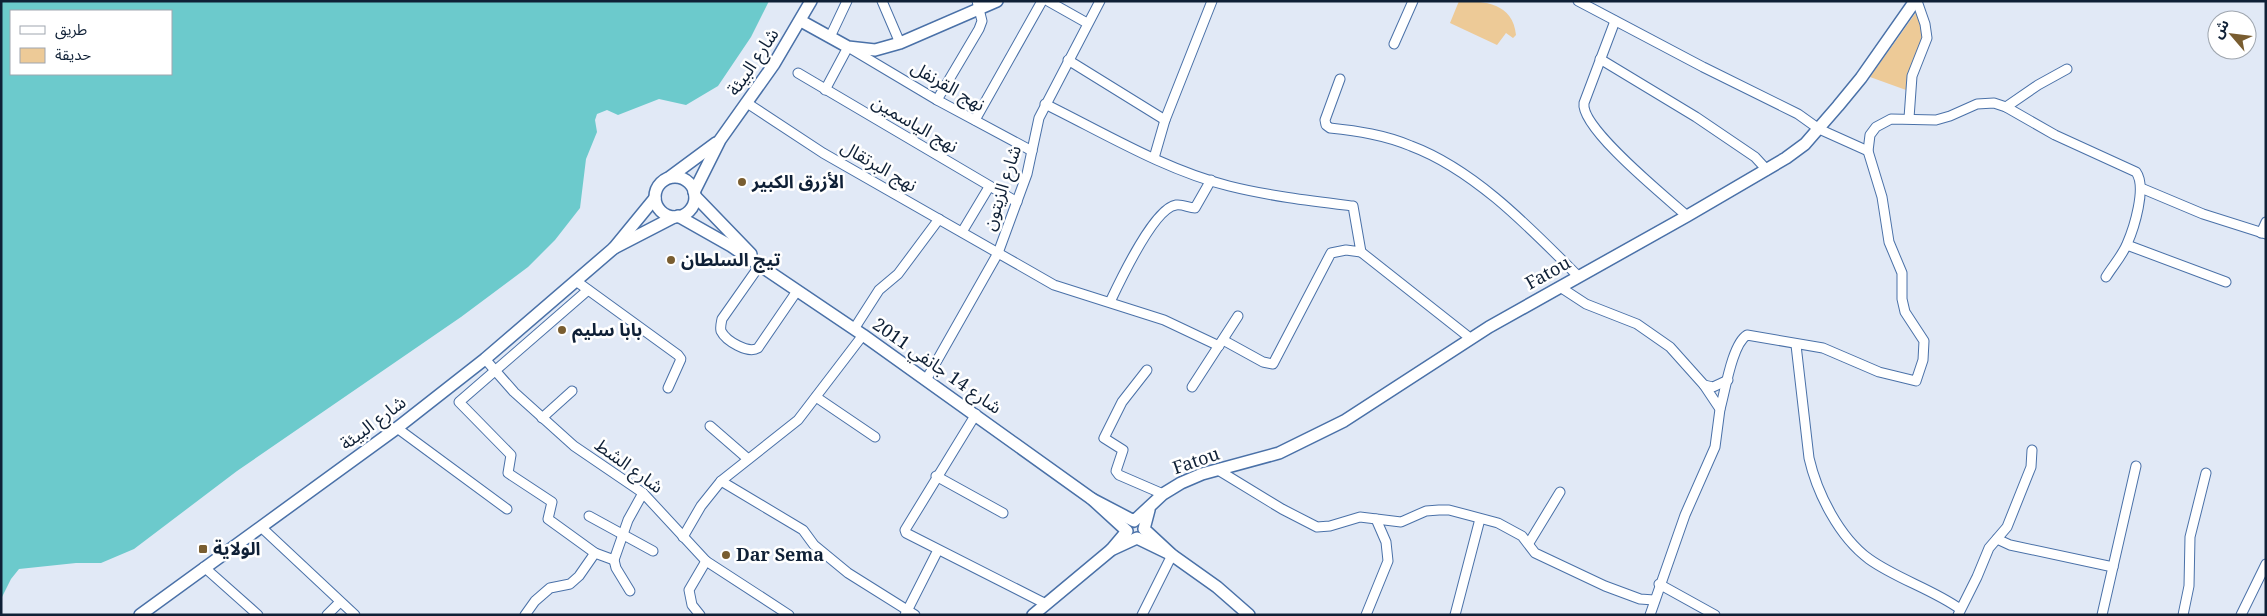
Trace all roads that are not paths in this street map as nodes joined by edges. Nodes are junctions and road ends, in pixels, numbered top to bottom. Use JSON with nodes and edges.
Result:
{"nodes":[{"id":1,"x":811,"y":1,"type":"edge"},
{"id":2,"x":847,"y":1,"type":"edge"},
{"id":3,"x":882,"y":1,"type":"edge"},
{"id":4,"x":997,"y":1,"type":"edge"},
{"id":5,"x":1042,"y":1,"type":"edge"},
{"id":6,"x":1048,"y":1,"type":"edge"},
{"id":7,"x":1212,"y":1,"type":"edge"},
{"id":8,"x":1413,"y":1,"type":"edge"},
{"id":9,"x":1578,"y":1,"type":"edge"},
{"id":10,"x":1916,"y":1,"type":"edge"},
{"id":11,"x":1098,"y":3,"type":"edge"},
{"id":12,"x":978,"y":5,"type":"edge"},
{"id":13,"x":1615,"y":20,"type":"junction"},
{"id":14,"x":801,"y":21,"type":"junction"},
{"id":15,"x":1088,"y":23,"type":"junction"},
{"id":16,"x":830,"y":37,"type":"junction"},
{"id":17,"x":900,"y":43,"type":"junction"},
{"id":18,"x":1394,"y":44,"type":"dead end"},
{"id":19,"x":848,"y":47,"type":"junction"},
{"id":20,"x":1600,"y":59,"type":"junction"},
{"id":21,"x":1068,"y":60,"type":"junction"},
{"id":22,"x":2067,"y":69,"type":"dead end"},
{"id":23,"x":798,"y":73,"type":"dead end"},
{"id":24,"x":1340,"y":79,"type":"dead end"},
{"id":25,"x":825,"y":90,"type":"junction"},
{"id":26,"x":937,"y":100,"type":"junction"},
{"id":27,"x":747,"y":103,"type":"junction"},
{"id":28,"x":1045,"y":104,"type":"junction"},
{"id":29,"x":2006,"y":106,"type":"junction"},
{"id":30,"x":1909,"y":118,"type":"junction"},
{"id":31,"x":974,"y":120,"type":"junction"},
{"id":32,"x":1165,"y":120,"type":"junction"},
{"id":33,"x":1819,"y":130,"type":"junction"},
{"id":34,"x":720,"y":140,"type":"junction"},
{"id":35,"x":1868,"y":151,"type":"junction"},
{"id":36,"x":1032,"y":152,"type":"junction"},
{"id":37,"x":1154,"y":158,"type":"junction"},
{"id":38,"x":1767,"y":170,"type":"junction"},
{"id":39,"x":670,"y":177,"type":"junction"},
{"id":40,"x":1211,"y":180,"type":"junction"},
{"id":41,"x":989,"y":187,"type":"junction"},
{"id":42,"x":2141,"y":188,"type":"junction"},
{"id":43,"x":695,"y":194,"type":"junction"},
{"id":44,"x":655,"y":198,"type":"junction"},
{"id":45,"x":1017,"y":202,"type":"junction"},
{"id":46,"x":1688,"y":216,"type":"junction"},
{"id":47,"x":676,"y":217,"type":"junction"},
{"id":48,"x":939,"y":219,"type":"junction"},
{"id":49,"x":2266,"y":222,"type":"edge"},
{"id":50,"x":962,"y":232,"type":"junction"},
{"id":51,"x":2263,"y":234,"type":"edge"},
{"id":52,"x":2126,"y":245,"type":"junction"},
{"id":53,"x":614,"y":248,"type":"junction"},
{"id":54,"x":1360,"y":252,"type":"junction"},
{"id":55,"x":998,"y":253,"type":"junction"},
{"id":56,"x":760,"y":265,"type":"junction"},
{"id":57,"x":1578,"y":276,"type":"junction"},
{"id":58,"x":2106,"y":278,"type":"dead end"},
{"id":59,"x":576,"y":281,"type":"junction"},
{"id":60,"x":2226,"y":282,"type":"dead end"},
{"id":61,"x":1560,"y":287,"type":"junction"},
{"id":62,"x":588,"y":290,"type":"junction"},
{"id":63,"x":797,"y":291,"type":"junction"},
{"id":64,"x":1110,"y":302,"type":"junction"},
{"id":65,"x":1238,"y":316,"type":"dead end"},
{"id":66,"x":858,"y":332,"type":"junction"},
{"id":67,"x":1470,"y":338,"type":"junction"},
{"id":68,"x":1221,"y":343,"type":"junction"},
{"id":69,"x":1796,"y":345,"type":"junction"},
{"id":70,"x":485,"y":359,"type":"junction"},
{"id":71,"x":495,"y":370,"type":"junction"},
{"id":72,"x":1147,"y":370,"type":"dead end"},
{"id":73,"x":926,"y":380,"type":"junction"},
{"id":74,"x":1728,"y":380,"type":"junction"},
{"id":75,"x":1704,"y":385,"type":"junction"},
{"id":76,"x":1192,"y":387,"type":"dead end"},
{"id":77,"x":668,"y":388,"type":"dead end"},
{"id":78,"x":572,"y":391,"type":"dead end"},
{"id":79,"x":816,"y":397,"type":"junction"},
{"id":80,"x":1720,"y":409,"type":"junction"},
{"id":81,"x":976,"y":414,"type":"junction"},
{"id":82,"x":542,"y":418,"type":"junction"},
{"id":83,"x":710,"y":426,"type":"dead end"},
{"id":84,"x":397,"y":428,"type":"junction"},
{"id":85,"x":874,"y":437,"type":"dead end"},
{"id":86,"x":2032,"y":450,"type":"dead end"},
{"id":87,"x":748,"y":459,"type":"junction"},
{"id":88,"x":2136,"y":466,"type":"dead end"},
{"id":89,"x":1218,"y":470,"type":"junction"},
{"id":90,"x":2206,"y":473,"type":"dead end"},
{"id":91,"x":936,"y":476,"type":"junction"},
{"id":92,"x":721,"y":481,"type":"junction"},
{"id":93,"x":1560,"y":492,"type":"dead end"},
{"id":94,"x":643,"y":493,"type":"junction"},
{"id":95,"x":1163,"y":494,"type":"junction"},
{"id":96,"x":507,"y":509,"type":"dead end"},
{"id":97,"x":1150,"y":509,"type":"junction"},
{"id":98,"x":1003,"y":513,"type":"dead end"},
{"id":99,"x":589,"y":516,"type":"dead end"},
{"id":100,"x":1376,"y":519,"type":"junction"},
{"id":101,"x":1480,"y":519,"type":"junction"},
{"id":102,"x":1131,"y":526,"type":"junction"},
{"id":103,"x":260,"y":527,"type":"junction"},
{"id":104,"x":1141,"y":533,"type":"junction"},
{"id":105,"x":623,"y":534,"type":"junction"},
{"id":106,"x":683,"y":537,"type":"junction"},
{"id":107,"x":1997,"y":539,"type":"junction"},
{"id":108,"x":1529,"y":543,"type":"junction"},
{"id":109,"x":653,"y":550,"type":"dead end"},
{"id":110,"x":938,"y":550,"type":"junction"},
{"id":111,"x":1111,"y":550,"type":"junction"},
{"id":112,"x":595,"y":553,"type":"junction"},
{"id":113,"x":1172,"y":555,"type":"junction"},
{"id":114,"x":614,"y":560,"type":"junction"},
{"id":115,"x":706,"y":562,"type":"junction"},
{"id":116,"x":2266,"y":564,"type":"edge"},
{"id":117,"x":2113,"y":566,"type":"junction"},
{"id":118,"x":204,"y":567,"type":"junction"},
{"id":119,"x":1659,"y":584,"type":"junction"},
{"id":120,"x":630,"y":591,"type":"dead end"},
{"id":121,"x":1654,"y":600,"type":"junction"},
{"id":122,"x":340,"y":602,"type":"junction"},
{"id":123,"x":1046,"y":604,"type":"junction"},
{"id":124,"x":1959,"y":612,"type":"edge"},
{"id":125,"x":909,"y":613,"type":"edge"},
{"id":126,"x":139,"y":614,"type":"edge"},
{"id":127,"x":258,"y":615,"type":"edge"},
{"id":128,"x":328,"y":615,"type":"edge"},
{"id":129,"x":355,"y":615,"type":"edge"},
{"id":130,"x":525,"y":615,"type":"edge"},
{"id":131,"x":700,"y":615,"type":"edge"},
{"id":132,"x":789,"y":615,"type":"edge"},
{"id":133,"x":1032,"y":615,"type":"edge"},
{"id":134,"x":1142,"y":615,"type":"edge"},
{"id":135,"x":1249,"y":615,"type":"edge"},
{"id":136,"x":1366,"y":615,"type":"edge"},
{"id":137,"x":1455,"y":615,"type":"edge"},
{"id":138,"x":1650,"y":615,"type":"edge"},
{"id":139,"x":1715,"y":615,"type":"edge"},
{"id":140,"x":2102,"y":615,"type":"edge"},
{"id":141,"x":2183,"y":615,"type":"edge"},
{"id":142,"x":2241,"y":615,"type":"edge"}],
"edges":[{"from":1,"to":14,"type":"main road","name":"شارع البيئة"},
{"from":2,"to":16,"type":"street"},
{"from":3,"to":17,"type":"street"},
{"from":4,"to":12,"type":"main road"},
{"from":5,"to":31,"type":"street"},
{"from":6,"to":15,"type":"street"},
{"from":7,"to":32,"type":"street"},
{"from":8,"to":18,"type":"street"},
{"from":9,"to":13,"type":"street"},
{"from":10,"to":30,"type":"street"},
{"from":10,"to":33,"type":"main road","name":"Fatou"},
{"from":11,"to":15,"type":"street","name":"شارع الزيتون"},
{"from":12,"to":17,"type":"main road"},
{"from":12,"to":26,"type":"street"},
{"from":13,"to":20,"type":"street"},
{"from":13,"to":33,"type":"street"},
{"from":14,"to":16,"type":"main road"},
{"from":14,"to":27,"type":"main road","name":"شارع البيئة"},
{"from":15,"to":21,"type":"street","name":"شارع الزيتون"},
{"from":16,"to":19,"type":"main road"},
{"from":17,"to":19,"type":"main road"},
{"from":19,"to":25,"type":"street"},
{"from":19,"to":26,"type":"street","name":"نهج القرنفل"},
{"from":20,"to":38,"type":"street"},
{"from":20,"to":46,"type":"street"},
{"from":21,"to":28,"type":"street","name":"شارع الزيتون"},
{"from":21,"to":32,"type":"street"},
{"from":22,"to":29,"type":"street"},
{"from":23,"to":25,"type":"street","name":"نهج الياسمين"},
{"from":24,"to":57,"type":"street"},
{"from":25,"to":41,"type":"street","name":"نهج الياسمين"},
{"from":26,"to":31,"type":"street","name":"نهج القرنفل"},
{"from":27,"to":34,"type":"main road","name":"شارع البيئة"},
{"from":27,"to":48,"type":"street","name":"نهج البرتقال"},
{"from":28,"to":36,"type":"street","name":"شارع الزيتون"},
{"from":28,"to":37,"type":"street"},
{"from":29,"to":30,"type":"street"},
{"from":29,"to":42,"type":"street"},
{"from":30,"to":35,"type":"street"},
{"from":31,"to":36,"type":"street","name":"نهج القرنفل"},
{"from":32,"to":37,"type":"street"},
{"from":33,"to":35,"type":"street"},
{"from":33,"to":38,"type":"main road","name":"Fatou"},
{"from":34,"to":39,"type":"main road","name":"شارع البيئة"},
{"from":34,"to":43,"type":"main road","name":"شارع البيئة"},
{"from":35,"to":69,"type":"street"},
{"from":36,"to":45,"type":"street","name":"شارع الزيتون"},
{"from":37,"to":40,"type":"street"},
{"from":38,"to":46,"type":"main road","name":"Fatou"},
{"from":39,"to":43,"type":"main road"},
{"from":39,"to":44,"type":"main road"},
{"from":40,"to":54,"type":"street"},
{"from":40,"to":64,"type":"street"},
{"from":41,"to":45,"type":"street","name":"نهج الياسمين"},
{"from":41,"to":50,"type":"street"},
{"from":42,"to":51,"type":"street"},
{"from":42,"to":52,"type":"street"},
{"from":43,"to":47,"type":"main road"},
{"from":43,"to":56,"type":"main road","name":"شارع 14 جانفي 2011"},
{"from":44,"to":47,"type":"main road"},
{"from":44,"to":53,"type":"main road","name":"شارع البيئة"},
{"from":45,"to":55,"type":"street","name":"شارع الزيتون"},
{"from":46,"to":57,"type":"main road","name":"Fatou"},
{"from":47,"to":53,"type":"main road","name":"شارع البيئة"},
{"from":47,"to":56,"type":"main road","name":"شارع 14 جانفي 2011"},
{"from":48,"to":50,"type":"street","name":"نهج البرتقال"},
{"from":48,"to":66,"type":"street"},
{"from":49,"to":51,"type":"street"},
{"from":50,"to":55,"type":"street","name":"نهج البرتقال"},
{"from":52,"to":58,"type":"street"},
{"from":52,"to":60,"type":"street"},
{"from":53,"to":59,"type":"main road","name":"شارع البيئة"},
{"from":54,"to":67,"type":"street"},
{"from":54,"to":68,"type":"street","name":"نهج البرتقال"},
{"from":55,"to":64,"type":"street","name":"نهج البرتقال"},
{"from":55,"to":73,"type":"street","name":"شارع الزيتون"},
{"from":56,"to":63,"type":"main road","name":"شارع 14 جانفي 2011"},
{"from":56,"to":63,"type":"street"},
{"from":57,"to":61,"type":"main road","name":"Fatou"},
{"from":59,"to":62,"type":"street"},
{"from":59,"to":70,"type":"main road","name":"شارع البيئة"},
{"from":61,"to":67,"type":"main road","name":"Fatou"},
{"from":61,"to":75,"type":"street"},
{"from":62,"to":71,"type":"street"},
{"from":62,"to":77,"type":"street"},
{"from":63,"to":66,"type":"main road","name":"شارع 14 جانفي 2011"},
{"from":64,"to":68,"type":"street","name":"نهج البرتقال"},
{"from":65,"to":68,"type":"street"},
{"from":66,"to":73,"type":"main road","name":"شارع 14 جانفي 2011"},
{"from":66,"to":79,"type":"street"},
{"from":67,"to":89,"type":"main road","name":"Fatou"},
{"from":68,"to":76,"type":"street"},
{"from":69,"to":74,"type":"street"},
{"from":69,"to":124,"type":"street"},
{"from":70,"to":71,"type":"street","name":"شارع الشط"},
{"from":70,"to":84,"type":"main road","name":"شارع البيئة"},
{"from":71,"to":82,"type":"street","name":"شارع الشط"},
{"from":71,"to":112,"type":"street"},
{"from":72,"to":95,"type":"street"},
{"from":73,"to":81,"type":"main road","name":"شارع 14 جانفي 2011"},
{"from":74,"to":75,"type":"street"},
{"from":74,"to":80,"type":"street"},
{"from":75,"to":80,"type":"street"},
{"from":78,"to":82,"type":"street"},
{"from":79,"to":85,"type":"street"},
{"from":79,"to":87,"type":"street"},
{"from":80,"to":119,"type":"street"},
{"from":81,"to":91,"type":"street"},
{"from":81,"to":102,"type":"main road","name":"شارع 14 جانفي 2011"},
{"from":82,"to":94,"type":"street","name":"شارع الشط"},
{"from":83,"to":87,"type":"street"},
{"from":84,"to":96,"type":"street"},
{"from":84,"to":103,"type":"main road","name":"شارع البيئة"},
{"from":86,"to":107,"type":"street"},
{"from":87,"to":92,"type":"street"},
{"from":88,"to":117,"type":"street"},
{"from":89,"to":95,"type":"main road","name":"Fatou"},
{"from":89,"to":100,"type":"street"},
{"from":90,"to":141,"type":"street"},
{"from":91,"to":98,"type":"street"},
{"from":91,"to":110,"type":"street"},
{"from":92,"to":106,"type":"street"},
{"from":92,"to":125,"type":"street"},
{"from":93,"to":108,"type":"street"},
{"from":94,"to":105,"type":"street"},
{"from":94,"to":106,"type":"street","name":"شارع الشط"},
{"from":95,"to":97,"type":"main road","name":"Fatou"},
{"from":97,"to":102,"type":"main road","name":"Fatou"},
{"from":97,"to":104,"type":"main road","name":"Fatou"},
{"from":99,"to":105,"type":"street"},
{"from":100,"to":101,"type":"street"},
{"from":100,"to":136,"type":"street"},
{"from":101,"to":108,"type":"street"},
{"from":101,"to":137,"type":"street"},
{"from":102,"to":104,"type":"main road","name":"شارع 14 جانفي 2011"},
{"from":102,"to":111,"type":"main road","name":"Fatou"},
{"from":103,"to":118,"type":"main road","name":"شارع البيئة"},
{"from":103,"to":122,"type":"street"},
{"from":104,"to":111,"type":"main road"},
{"from":104,"to":113,"type":"main road"},
{"from":105,"to":109,"type":"street"},
{"from":105,"to":114,"type":"street"},
{"from":106,"to":115,"type":"street","name":"شارع الشط"},
{"from":107,"to":117,"type":"street"},
{"from":107,"to":124,"type":"street"},
{"from":108,"to":121,"type":"street"},
{"from":110,"to":123,"type":"street"},
{"from":110,"to":125,"type":"street"},
{"from":111,"to":123,"type":"main road"},
{"from":112,"to":114,"type":"street"},
{"from":112,"to":130,"type":"street"},
{"from":113,"to":134,"type":"street"},
{"from":113,"to":135,"type":"main road"},
{"from":114,"to":120,"type":"street"},
{"from":115,"to":131,"type":"street"},
{"from":115,"to":132,"type":"street","name":"شارع الشط"},
{"from":116,"to":142,"type":"street"},
{"from":117,"to":140,"type":"street"},
{"from":118,"to":126,"type":"main road","name":"شارع البيئة"},
{"from":118,"to":127,"type":"street"},
{"from":119,"to":121,"type":"street"},
{"from":119,"to":139,"type":"street"},
{"from":121,"to":138,"type":"street"},
{"from":122,"to":128,"type":"street"},
{"from":122,"to":129,"type":"street"},
{"from":123,"to":133,"type":"main road"}]}
